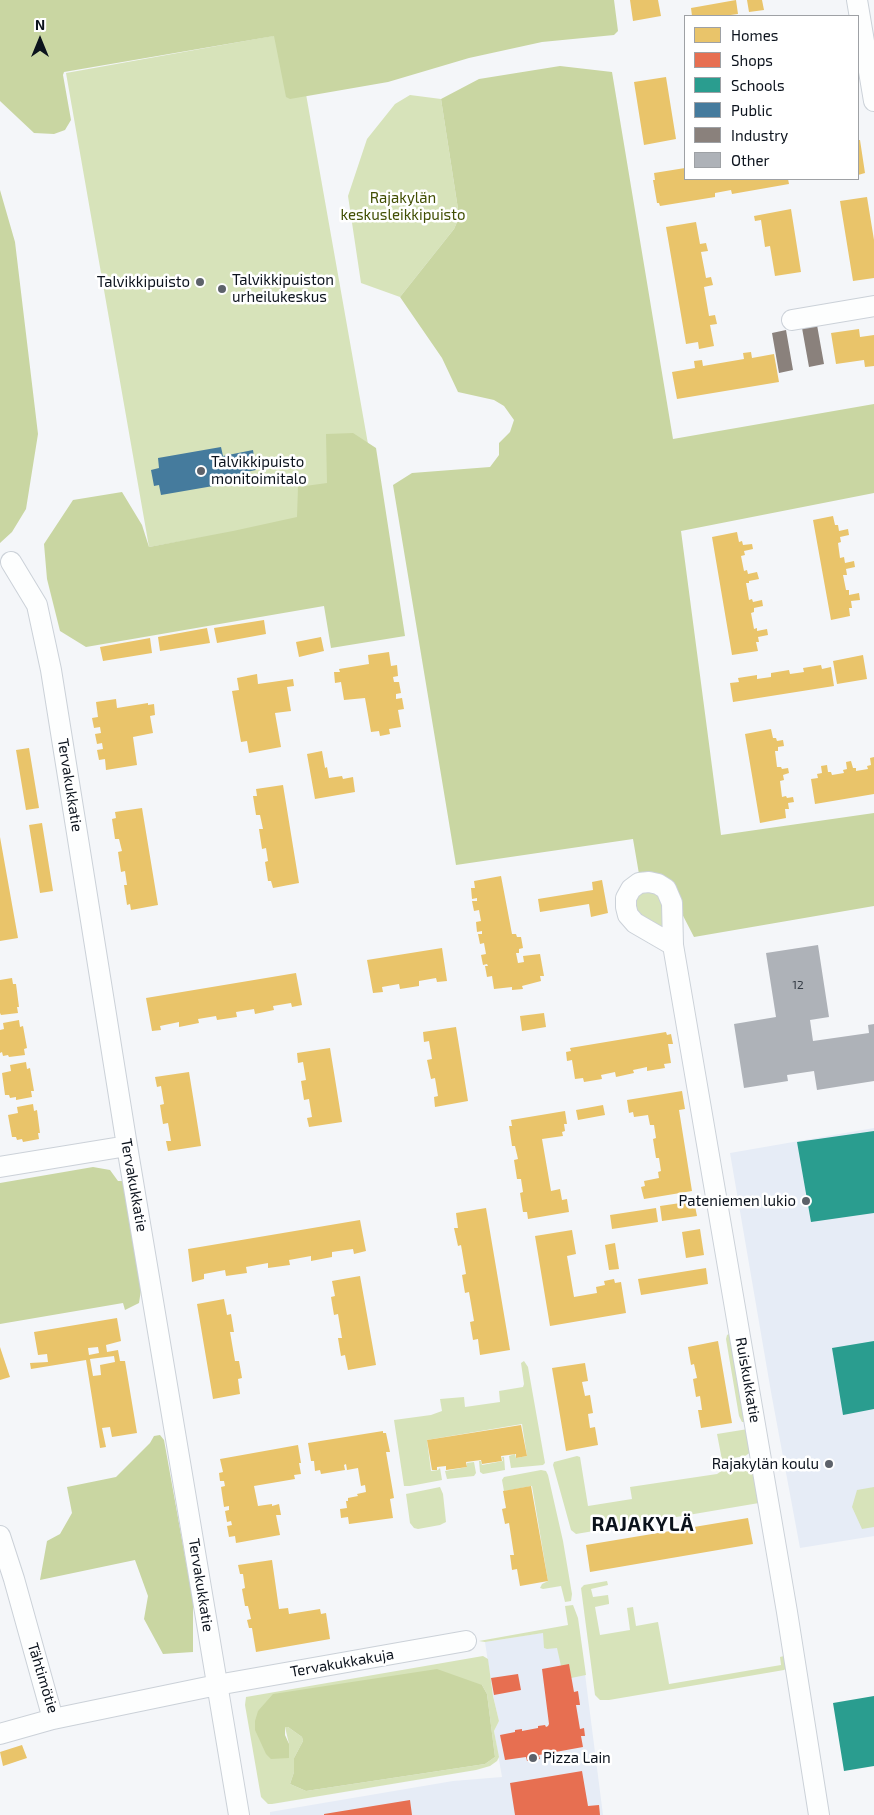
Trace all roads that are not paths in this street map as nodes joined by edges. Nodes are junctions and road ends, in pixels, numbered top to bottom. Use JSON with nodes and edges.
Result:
{"nodes":[{"id":1,"x":862,"y":13,"type":"edge"},
{"id":2,"x":874,"y":101,"type":"edge"},
{"id":3,"x":874,"y":306,"type":"edge"},
{"id":4,"x":792,"y":320,"type":"dead end"},
{"id":5,"x":11,"y":562,"type":"dead end"},
{"id":6,"x":673,"y":945,"type":"dead end"},
{"id":7,"x":127,"y":1146,"type":"junction"},
{"id":8,"x":0,"y":1167,"type":"edge"},
{"id":9,"x":0,"y":1536,"type":"edge"},
{"id":10,"x":7,"y":1581,"type":"edge"},
{"id":11,"x":466,"y":1641,"type":"dead end"},
{"id":12,"x":217,"y":1685,"type":"junction"},
{"id":13,"x":53,"y":1719,"type":"junction"},
{"id":14,"x":0,"y":1734,"type":"edge"},
{"id":15,"x":239,"y":1815,"type":"edge"},
{"id":16,"x":819,"y":1815,"type":"edge"}],
"edges":[{"from":1,"to":2,"type":"street"},
{"from":3,"to":4,"type":"street"},
{"from":5,"to":7,"type":"street","name":"Tervakukkatie"},
{"from":6,"to":16,"type":"street","name":"Ruiskukkatie"},
{"from":7,"to":8,"type":"street"},
{"from":7,"to":12,"type":"street","name":"Tervakukkatie"},
{"from":9,"to":10,"type":"street","name":"Tähtimötie"},
{"from":10,"to":13,"type":"street","name":"Tähtimötie"},
{"from":11,"to":12,"type":"street","name":"Tervakukkakuja"},
{"from":12,"to":13,"type":"street","name":"Tähtimötie"},
{"from":12,"to":15,"type":"street","name":"Tervakukkatie"},
{"from":13,"to":14,"type":"street"}]}
